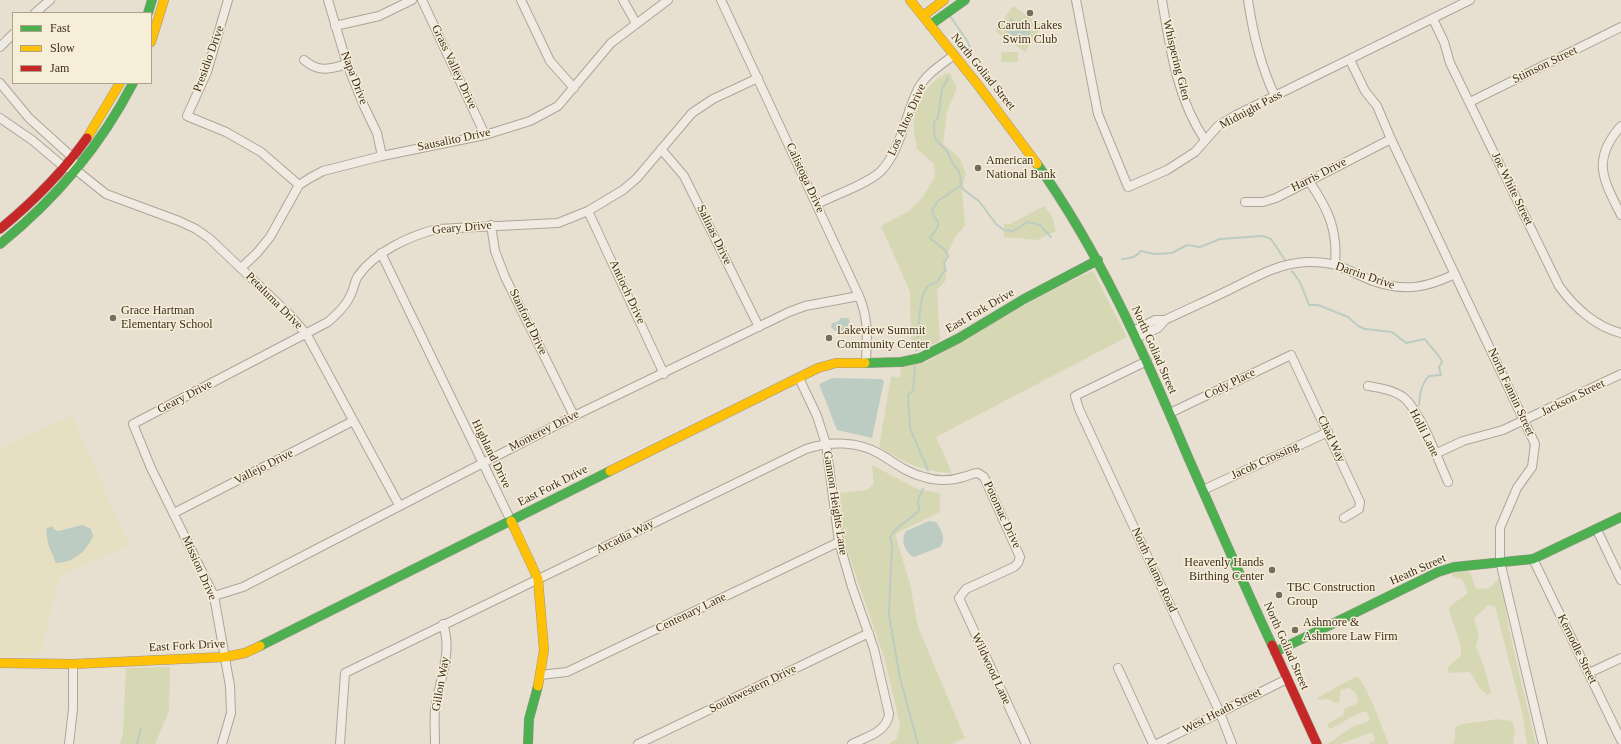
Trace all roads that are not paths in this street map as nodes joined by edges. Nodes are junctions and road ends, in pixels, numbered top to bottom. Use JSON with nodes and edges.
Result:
{"nodes":[{"id":1,"x":50,"y":0,"type":"edge"},
{"id":2,"x":152,"y":0,"type":"edge"},
{"id":3,"x":164,"y":0,"type":"edge"},
{"id":4,"x":228,"y":0,"type":"edge"},
{"id":5,"x":328,"y":0,"type":"edge"},
{"id":6,"x":412,"y":0,"type":"edge"},
{"id":7,"x":422,"y":0,"type":"edge"},
{"id":8,"x":521,"y":0,"type":"edge"},
{"id":9,"x":623,"y":0,"type":"edge"},
{"id":10,"x":668,"y":0,"type":"edge"},
{"id":11,"x":721,"y":0,"type":"edge"},
{"id":12,"x":910,"y":0,"type":"edge"},
{"id":13,"x":944,"y":0,"type":"edge"},
{"id":14,"x":964,"y":0,"type":"edge"},
{"id":15,"x":1076,"y":0,"type":"edge"},
{"id":16,"x":1162,"y":0,"type":"edge"},
{"id":17,"x":1248,"y":0,"type":"edge"},
{"id":18,"x":1470,"y":0,"type":"edge"},
{"id":19,"x":36,"y":12,"type":"edge"},
{"id":20,"x":148,"y":12,"type":"edge"},
{"id":21,"x":923,"y":16,"type":"junction"},
{"id":22,"x":1433,"y":19,"type":"junction"},
{"id":23,"x":636,"y":23,"type":"junction"},
{"id":24,"x":930,"y":25,"type":"junction"},
{"id":25,"x":335,"y":26,"type":"junction"},
{"id":26,"x":1621,"y":27,"type":"edge"},
{"id":27,"x":12,"y":35,"type":"edge"},
{"id":28,"x":152,"y":39,"type":"edge"},
{"id":29,"x":0,"y":47,"type":"edge"},
{"id":30,"x":954,"y":55,"type":"junction"},
{"id":31,"x":304,"y":60,"type":"dead end"},
{"id":32,"x":1350,"y":60,"type":"junction"},
{"id":33,"x":347,"y":64,"type":"junction"},
{"id":34,"x":758,"y":78,"type":"junction"},
{"id":35,"x":0,"y":82,"type":"edge"},
{"id":36,"x":119,"y":84,"type":"edge"},
{"id":37,"x":132,"y":84,"type":"edge"},
{"id":38,"x":574,"y":88,"type":"junction"},
{"id":39,"x":1275,"y":96,"type":"junction"},
{"id":40,"x":1470,"y":102,"type":"junction"},
{"id":41,"x":0,"y":118,"type":"edge"},
{"id":42,"x":1621,"y":126,"type":"edge"},
{"id":43,"x":485,"y":135,"type":"junction"},
{"id":44,"x":1391,"y":139,"type":"junction"},
{"id":45,"x":1205,"y":140,"type":"junction"},
{"id":46,"x":661,"y":149,"type":"junction"},
{"id":47,"x":382,"y":156,"type":"junction"},
{"id":48,"x":72,"y":157,"type":"junction"},
{"id":49,"x":64,"y":167,"type":"junction"},
{"id":50,"x":76,"y":170,"type":"junction"},
{"id":51,"x":1309,"y":181,"type":"junction"},
{"id":52,"x":299,"y":185,"type":"junction"},
{"id":53,"x":1245,"y":202,"type":"dead end"},
{"id":54,"x":817,"y":204,"type":"junction"},
{"id":55,"x":588,"y":211,"type":"junction"},
{"id":56,"x":1621,"y":215,"type":"edge"},
{"id":57,"x":491,"y":225,"type":"junction"},
{"id":58,"x":0,"y":229,"type":"edge"},
{"id":59,"x":0,"y":244,"type":"edge"},
{"id":60,"x":381,"y":253,"type":"junction"},
{"id":61,"x":1098,"y":260,"type":"junction"},
{"id":62,"x":1335,"y":264,"type":"junction"},
{"id":63,"x":241,"y":268,"type":"junction"},
{"id":64,"x":1455,"y":274,"type":"junction"},
{"id":65,"x":860,"y":296,"type":"junction"},
{"id":66,"x":759,"y":327,"type":"junction"},
{"id":67,"x":1621,"y":333,"type":"edge"},
{"id":68,"x":307,"y":334,"type":"junction"},
{"id":69,"x":1134,"y":335,"type":"junction"},
{"id":70,"x":1291,"y":355,"type":"joint"},
{"id":71,"x":1147,"y":361,"type":"junction"},
{"id":72,"x":866,"y":362,"type":"junction"},
{"id":73,"x":664,"y":374,"type":"junction"},
{"id":74,"x":1621,"y":374,"type":"edge"},
{"id":75,"x":799,"y":378,"type":"junction"},
{"id":76,"x":1368,"y":386,"type":"dead end"},
{"id":77,"x":1170,"y":413,"type":"junction"},
{"id":78,"x":574,"y":416,"type":"junction"},
{"id":79,"x":353,"y":421,"type":"junction"},
{"id":80,"x":1525,"y":421,"type":"junction"},
{"id":81,"x":132,"y":424,"type":"joint"},
{"id":82,"x":1328,"y":432,"type":"junction"},
{"id":83,"x":826,"y":444,"type":"junction"},
{"id":84,"x":1435,"y":454,"type":"junction"},
{"id":85,"x":482,"y":463,"type":"junction"},
{"id":86,"x":978,"y":473,"type":"joint"},
{"id":87,"x":1448,"y":482,"type":"dead end"},
{"id":88,"x":1203,"y":490,"type":"junction"},
{"id":89,"x":399,"y":505,"type":"junction"},
{"id":90,"x":174,"y":513,"type":"junction"},
{"id":91,"x":1621,"y":517,"type":"edge"},
{"id":92,"x":1344,"y":518,"type":"dead end"},
{"id":93,"x":511,"y":521,"type":"junction"},
{"id":94,"x":1596,"y":530,"type":"junction"},
{"id":95,"x":839,"y":542,"type":"junction"},
{"id":96,"x":1533,"y":559,"type":"junction"},
{"id":97,"x":1500,"y":561,"type":"junction"},
{"id":98,"x":538,"y":579,"type":"junction"},
{"id":99,"x":1621,"y":580,"type":"edge"},
{"id":100,"x":961,"y":594,"type":"joint"},
{"id":101,"x":214,"y":596,"type":"junction"},
{"id":102,"x":443,"y":624,"type":"junction"},
{"id":103,"x":869,"y":634,"type":"junction"},
{"id":104,"x":1275,"y":652,"type":"junction"},
{"id":105,"x":225,"y":657,"type":"junction"},
{"id":106,"x":1621,"y":658,"type":"edge"},
{"id":107,"x":0,"y":663,"type":"edge"},
{"id":108,"x":73,"y":664,"type":"junction"},
{"id":109,"x":1118,"y":668,"type":"dead end"},
{"id":110,"x":1589,"y":673,"type":"junction"},
{"id":111,"x":540,"y":674,"type":"junction"},
{"id":112,"x":1287,"y":679,"type":"junction"},
{"id":113,"x":1220,"y":713,"type":"junction"},
{"id":114,"x":1619,"y":730,"type":"edge"},
{"id":115,"x":1621,"y":740,"type":"edge"},
{"id":116,"x":69,"y":744,"type":"edge"},
{"id":117,"x":222,"y":744,"type":"edge"},
{"id":118,"x":340,"y":744,"type":"edge"},
{"id":119,"x":434,"y":744,"type":"edge"},
{"id":120,"x":528,"y":744,"type":"edge"},
{"id":121,"x":638,"y":744,"type":"edge"},
{"id":122,"x":852,"y":744,"type":"edge"},
{"id":123,"x":1026,"y":744,"type":"edge"},
{"id":124,"x":1153,"y":744,"type":"edge"},
{"id":125,"x":1157,"y":744,"type":"edge"},
{"id":126,"x":1232,"y":744,"type":"edge"},
{"id":127,"x":1317,"y":744,"type":"edge"},
{"id":128,"x":1543,"y":744,"type":"edge"}],
"edges":[{"from":1,"to":19,"type":"street"},
{"from":2,"to":20,"type":"street"},
{"from":3,"to":28,"type":"street"},
{"from":4,"to":52,"type":"street","name":"Presidio Drive"},
{"from":5,"to":25,"type":"street","name":"Napa Drive"},
{"from":6,"to":25,"type":"street"},
{"from":7,"to":43,"type":"street","name":"Grass Valley Drive"},
{"from":8,"to":38,"type":"street"},
{"from":9,"to":23,"type":"street"},
{"from":10,"to":23,"type":"street","name":"Sausalito Drive"},
{"from":11,"to":34,"type":"street","name":"Calistoga Drive"},
{"from":12,"to":21,"type":"street","name":"North Goliad Street"},
{"from":13,"to":21,"type":"street"},
{"from":14,"to":24,"type":"street"},
{"from":15,"to":45,"type":"street","name":"Midnight Pass"},
{"from":16,"to":45,"type":"street","name":"Whispering Glen"},
{"from":17,"to":39,"type":"street"},
{"from":18,"to":22,"type":"street","name":"Midnight Pass"},
{"from":21,"to":24,"type":"street","name":"North Goliad Street"},
{"from":22,"to":32,"type":"street","name":"Midnight Pass"},
{"from":22,"to":40,"type":"street","name":"Joe White Street"},
{"from":23,"to":38,"type":"street","name":"Sausalito Drive"},
{"from":24,"to":30,"type":"street","name":"North Goliad Street"},
{"from":25,"to":33,"type":"street","name":"Napa Drive"},
{"from":26,"to":40,"type":"street","name":"Stimson Street"},
{"from":27,"to":29,"type":"street"},
{"from":30,"to":54,"type":"street","name":"Los Altos Drive"},
{"from":30,"to":61,"type":"street","name":"North Goliad Street"},
{"from":31,"to":33,"type":"street"},
{"from":32,"to":39,"type":"street","name":"Midnight Pass"},
{"from":32,"to":44,"type":"street","name":"North Fannin Street"},
{"from":33,"to":47,"type":"street","name":"Napa Drive"},
{"from":34,"to":46,"type":"street","name":"Geary Drive"},
{"from":34,"to":54,"type":"street","name":"Calistoga Drive"},
{"from":35,"to":48,"type":"street"},
{"from":36,"to":48,"type":"street"},
{"from":37,"to":50,"type":"street"},
{"from":38,"to":43,"type":"street","name":"Sausalito Drive"},
{"from":39,"to":45,"type":"street","name":"Midnight Pass"},
{"from":40,"to":67,"type":"street","name":"Joe White Street"},
{"from":41,"to":49,"type":"street","name":"Petaluma Drive"},
{"from":42,"to":56,"type":"street"},
{"from":43,"to":47,"type":"street","name":"Sausalito Drive"},
{"from":44,"to":51,"type":"street","name":"Harris Drive"},
{"from":44,"to":64,"type":"street","name":"North Fannin Street"},
{"from":46,"to":55,"type":"street","name":"Geary Drive"},
{"from":46,"to":66,"type":"street","name":"Salinas Drive"},
{"from":47,"to":52,"type":"street","name":"Sausalito Drive"},
{"from":48,"to":49,"type":"street"},
{"from":48,"to":50,"type":"street"},
{"from":49,"to":50,"type":"street","name":"Petaluma Drive"},
{"from":49,"to":58,"type":"street"},
{"from":50,"to":59,"type":"street"},
{"from":50,"to":63,"type":"street","name":"Petaluma Drive"},
{"from":51,"to":53,"type":"street","name":"Harris Drive"},
{"from":51,"to":62,"type":"street"},
{"from":52,"to":63,"type":"street"},
{"from":54,"to":65,"type":"street","name":"Calistoga Drive"},
{"from":55,"to":57,"type":"street","name":"Geary Drive"},
{"from":55,"to":73,"type":"street","name":"Antioch Drive"},
{"from":57,"to":60,"type":"street","name":"Geary Drive"},
{"from":57,"to":78,"type":"street","name":"Stanford Drive"},
{"from":60,"to":68,"type":"street","name":"Geary Drive"},
{"from":60,"to":85,"type":"street","name":"Highland Drive"},
{"from":61,"to":69,"type":"street","name":"North Goliad Street"},
{"from":61,"to":72,"type":"street","name":"East Fork Drive"},
{"from":62,"to":64,"type":"street","name":"Darrin Drive"},
{"from":62,"to":69,"type":"street","name":"Darrin Drive"},
{"from":63,"to":68,"type":"street","name":"Petaluma Drive"},
{"from":64,"to":80,"type":"street","name":"North Fannin Street"},
{"from":65,"to":66,"type":"street","name":"Monterey Drive"},
{"from":65,"to":72,"type":"street","name":"Calistoga Drive"},
{"from":66,"to":73,"type":"street","name":"Monterey Drive"},
{"from":68,"to":79,"type":"street","name":"Petaluma Drive"},
{"from":68,"to":81,"type":"street","name":"Geary Drive"},
{"from":69,"to":71,"type":"street","name":"North Goliad Street"},
{"from":70,"to":77,"type":"street","name":"Cody Place"},
{"from":70,"to":82,"type":"street","name":"Chad Way"},
{"from":71,"to":77,"type":"street","name":"North Goliad Street"},
{"from":71,"to":113,"type":"street","name":"North Alamo Road"},
{"from":72,"to":75,"type":"street","name":"East Fork Drive"},
{"from":73,"to":78,"type":"street","name":"Monterey Drive"},
{"from":74,"to":80,"type":"street","name":"Jackson Street"},
{"from":75,"to":83,"type":"street","name":"Gannon Heights Lane"},
{"from":75,"to":93,"type":"street","name":"East Fork Drive"},
{"from":76,"to":84,"type":"street","name":"Holli Lane"},
{"from":77,"to":88,"type":"street","name":"North Goliad Street"},
{"from":78,"to":85,"type":"street","name":"Monterey Drive"},
{"from":79,"to":89,"type":"street","name":"Petaluma Drive"},
{"from":79,"to":90,"type":"street","name":"Vallejo Drive"},
{"from":80,"to":84,"type":"street","name":"Jackson Street"},
{"from":80,"to":97,"type":"street","name":"North Fannin Street"},
{"from":81,"to":90,"type":"street","name":"Mission Drive"},
{"from":82,"to":88,"type":"street","name":"Jacob Crossing"},
{"from":82,"to":92,"type":"street","name":"Chad Way"},
{"from":83,"to":86,"type":"street","name":"Arcadia Way"},
{"from":83,"to":95,"type":"street","name":"Gannon Heights Lane"},
{"from":83,"to":98,"type":"street","name":"Arcadia Way"},
{"from":84,"to":87,"type":"street","name":"Holli Lane"},
{"from":85,"to":89,"type":"street","name":"Monterey Drive"},
{"from":85,"to":93,"type":"street","name":"Highland Drive"},
{"from":86,"to":100,"type":"street","name":"Potomac Drive"},
{"from":88,"to":104,"type":"street","name":"North Goliad Street"},
{"from":89,"to":101,"type":"street","name":"Monterey Drive"},
{"from":90,"to":101,"type":"street","name":"Mission Drive"},
{"from":91,"to":94,"type":"street","name":"Heath Street"},
{"from":93,"to":98,"type":"street","name":"Highland Drive"},
{"from":93,"to":105,"type":"street","name":"East Fork Drive"},
{"from":94,"to":96,"type":"street","name":"Heath Street"},
{"from":94,"to":99,"type":"street"},
{"from":95,"to":103,"type":"street","name":"Gannon Heights Lane"},
{"from":95,"to":111,"type":"street","name":"Centenary Lane"},
{"from":96,"to":97,"type":"street","name":"Heath Street"},
{"from":96,"to":110,"type":"street","name":"Kernodle Street"},
{"from":97,"to":104,"type":"street","name":"Heath Street"},
{"from":97,"to":128,"type":"street","name":"North Fannin Street"},
{"from":98,"to":102,"type":"street","name":"Arcadia Way"},
{"from":98,"to":111,"type":"street","name":"Highland Drive"},
{"from":100,"to":123,"type":"street","name":"Wildwood Lane"},
{"from":101,"to":105,"type":"street","name":"Mission Drive"},
{"from":102,"to":118,"type":"street","name":"Arcadia Way"},
{"from":102,"to":119,"type":"street","name":"Gillon Way"},
{"from":103,"to":121,"type":"street","name":"Southwestern Drive"},
{"from":103,"to":122,"type":"street","name":"Gannon Heights Lane"},
{"from":104,"to":112,"type":"street","name":"North Goliad Street"},
{"from":105,"to":108,"type":"street","name":"East Fork Drive"},
{"from":105,"to":117,"type":"street","name":"Mission Drive"},
{"from":106,"to":110,"type":"street"},
{"from":107,"to":108,"type":"street","name":"East Fork Drive"},
{"from":108,"to":116,"type":"street"},
{"from":109,"to":124,"type":"street"},
{"from":110,"to":114,"type":"street","name":"Kernodle Street"},
{"from":111,"to":120,"type":"street","name":"Highland Drive"},
{"from":112,"to":113,"type":"street","name":"West Heath Street"},
{"from":112,"to":127,"type":"street","name":"North Goliad Street"},
{"from":113,"to":125,"type":"street","name":"West Heath Street"},
{"from":113,"to":126,"type":"street","name":"North Alamo Road"},
{"from":114,"to":115,"type":"street","name":"Kernodle Street"}]}
